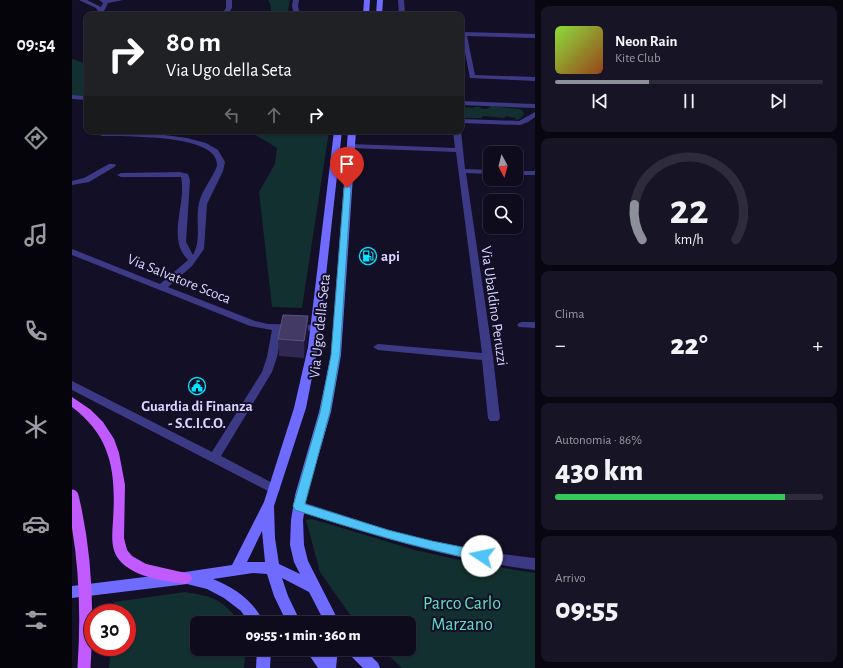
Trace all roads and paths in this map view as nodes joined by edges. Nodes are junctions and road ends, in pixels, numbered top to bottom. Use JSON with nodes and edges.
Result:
{"nodes":[{"id":1,"x":82,"y":0,"type":"edge"},
{"id":2,"x":120,"y":0,"type":"edge"},
{"id":3,"x":229,"y":0,"type":"edge"},
{"id":4,"x":296,"y":0,"type":"edge"},
{"id":5,"x":367,"y":0,"type":"edge"},
{"id":6,"x":380,"y":0,"type":"edge"},
{"id":7,"x":401,"y":0,"type":"edge"},
{"id":8,"x":103,"y":1,"type":"edge"},
{"id":9,"x":91,"y":3,"type":"junction"},
{"id":10,"x":103,"y":12,"type":"edge"},
{"id":11,"x":226,"y":12,"type":"edge"},
{"id":12,"x":296,"y":12,"type":"edge"},
{"id":13,"x":366,"y":12,"type":"edge"},
{"id":14,"x":379,"y":12,"type":"edge"},
{"id":15,"x":402,"y":12,"type":"edge"},
{"id":16,"x":464,"y":34,"type":"edge"},
{"id":17,"x":535,"y":36,"type":"edge"},
{"id":18,"x":464,"y":43,"type":"edge"},
{"id":19,"x":535,"y":79,"type":"edge"},
{"id":20,"x":72,"y":97,"type":"edge"},
{"id":21,"x":84,"y":98,"type":"edge"},
{"id":22,"x":464,"y":103,"type":"edge"},
{"id":23,"x":532,"y":106,"type":"edge"},
{"id":24,"x":533,"y":116,"type":"edge"},
{"id":25,"x":464,"y":121,"type":"edge"},
{"id":26,"x":102,"y":134,"type":"dead end"},
{"id":27,"x":338,"y":134,"type":"edge"},
{"id":28,"x":352,"y":134,"type":"edge"},
{"id":29,"x":457,"y":134,"type":"edge"},
{"id":30,"x":351,"y":146,"type":"junction"},
{"id":31,"x":459,"y":150,"type":"junction"},
{"id":32,"x":112,"y":166,"type":"dead end"},
{"id":33,"x":462,"y":171,"type":"junction"},
{"id":34,"x":483,"y":172,"type":"edge"},
{"id":35,"x":523,"y":173,"type":"edge"},
{"id":36,"x":535,"y":173,"type":"edge"},
{"id":37,"x":121,"y":174,"type":"dead end"},
{"id":38,"x":72,"y":183,"type":"edge"},
{"id":39,"x":72,"y":252,"type":"edge"},
{"id":40,"x":193,"y":260,"type":"junction"},
{"id":41,"x":162,"y":287,"type":"junction"},
{"id":42,"x":522,"y":325,"type":"dead end"},
{"id":43,"x":535,"y":325,"type":"edge"},
{"id":44,"x":278,"y":327,"type":"junction"},
{"id":45,"x":315,"y":328,"type":"junction"},
{"id":46,"x":378,"y":347,"type":"dead end"},
{"id":47,"x":488,"y":356,"type":"junction"},
{"id":48,"x":72,"y":385,"type":"edge"},
{"id":49,"x":72,"y":401,"type":"edge"},
{"id":50,"x":494,"y":418,"type":"dead end"},
{"id":51,"x":214,"y":458,"type":"junction"},
{"id":52,"x":274,"y":489,"type":"junction"},
{"id":53,"x":72,"y":496,"type":"edge"},
{"id":54,"x":270,"y":502,"type":"junction"},
{"id":55,"x":299,"y":506,"type":"junction"},
{"id":56,"x":535,"y":564,"type":"edge"},
{"id":57,"x":272,"y":568,"type":"junction"},
{"id":58,"x":237,"y":569,"type":"junction"},
{"id":59,"x":185,"y":578,"type":"junction"},
{"id":60,"x":314,"y":588,"type":"junction"},
{"id":61,"x":72,"y":592,"type":"edge"},
{"id":62,"x":252,"y":616,"type":"edge"},
{"id":63,"x":290,"y":616,"type":"edge"},
{"id":64,"x":328,"y":616,"type":"edge"},
{"id":65,"x":264,"y":656,"type":"edge"},
{"id":66,"x":318,"y":656,"type":"edge"},
{"id":67,"x":330,"y":656,"type":"edge"},
{"id":68,"x":361,"y":656,"type":"edge"},
{"id":69,"x":84,"y":668,"type":"edge"},
{"id":70,"x":263,"y":668,"type":"edge"},
{"id":71,"x":328,"y":668,"type":"edge"},
{"id":72,"x":373,"y":668,"type":"edge"}],
"edges":[{"from":1,"to":9,"type":"street"},
{"from":2,"to":8,"type":"street"},
{"from":3,"to":11,"type":"street"},
{"from":4,"to":12,"type":"street"},
{"from":5,"to":13,"type":"street"},
{"from":6,"to":14,"type":"street"},
{"from":7,"to":15,"type":"street"},
{"from":8,"to":9,"type":"street"},
{"from":8,"to":10,"type":"street"},
{"from":9,"to":10,"type":"street"},
{"from":16,"to":17,"type":"street"},
{"from":18,"to":19,"type":"street"},
{"from":20,"to":21,"type":"street"},
{"from":22,"to":23,"type":"street"},
{"from":23,"to":24,"type":"street"},
{"from":24,"to":25,"type":"street"},
{"from":26,"to":40,"type":"street"},
{"from":27,"to":45,"type":"street","name":"Via Ugo della Seta"},
{"from":28,"to":30,"type":"street","name":"Via Ugo della Seta"},
{"from":29,"to":31,"type":"street","name":"Via Ubaldino Peruzzi"},
{"from":30,"to":31,"type":"street"},
{"from":30,"to":55,"type":"street","name":"Via Ugo della Seta"},
{"from":31,"to":33,"type":"street","name":"Via Ubaldino Peruzzi"},
{"from":32,"to":38,"type":"street"},
{"from":33,"to":34,"type":"street"},
{"from":33,"to":47,"type":"street","name":"Via Ubaldino Peruzzi"},
{"from":35,"to":36,"type":"street"},
{"from":37,"to":40,"type":"street"},
{"from":39,"to":41,"type":"street","name":"Via Salvatore Scoca"},
{"from":40,"to":41,"type":"street"},
{"from":41,"to":44,"type":"street","name":"Via Salvatore Scoca"},
{"from":42,"to":43,"type":"street"},
{"from":44,"to":45,"type":"street","name":"Via Salvatore Scoca"},
{"from":44,"to":51,"type":"street"},
{"from":45,"to":52,"type":"street","name":"Via Ugo della Seta"},
{"from":46,"to":47,"type":"street"},
{"from":47,"to":50,"type":"street","name":"Via Ubaldino Peruzzi"},
{"from":48,"to":51,"type":"street"},
{"from":49,"to":59,"type":"main road"},
{"from":51,"to":52,"type":"street"},
{"from":52,"to":54,"type":"street","name":"Via Ugo della Seta"},
{"from":53,"to":69,"type":"main road","bridge":true},
{"from":54,"to":57,"type":"street"},
{"from":54,"to":58,"type":"street"},
{"from":55,"to":56,"type":"street"},
{"from":55,"to":60,"type":"street","name":"Via Ugo della Seta"},
{"from":57,"to":58,"type":"street"},
{"from":57,"to":60,"type":"street"},
{"from":57,"to":63,"type":"street"},
{"from":58,"to":59,"type":"street"},
{"from":59,"to":61,"type":"street"},
{"from":59,"to":62,"type":"street"},
{"from":60,"to":64,"type":"street","name":"Via Ugo della Seta"},
{"from":65,"to":70,"type":"street"},
{"from":66,"to":71,"type":"street"},
{"from":67,"to":71,"type":"street"},
{"from":68,"to":72,"type":"street"}]}
